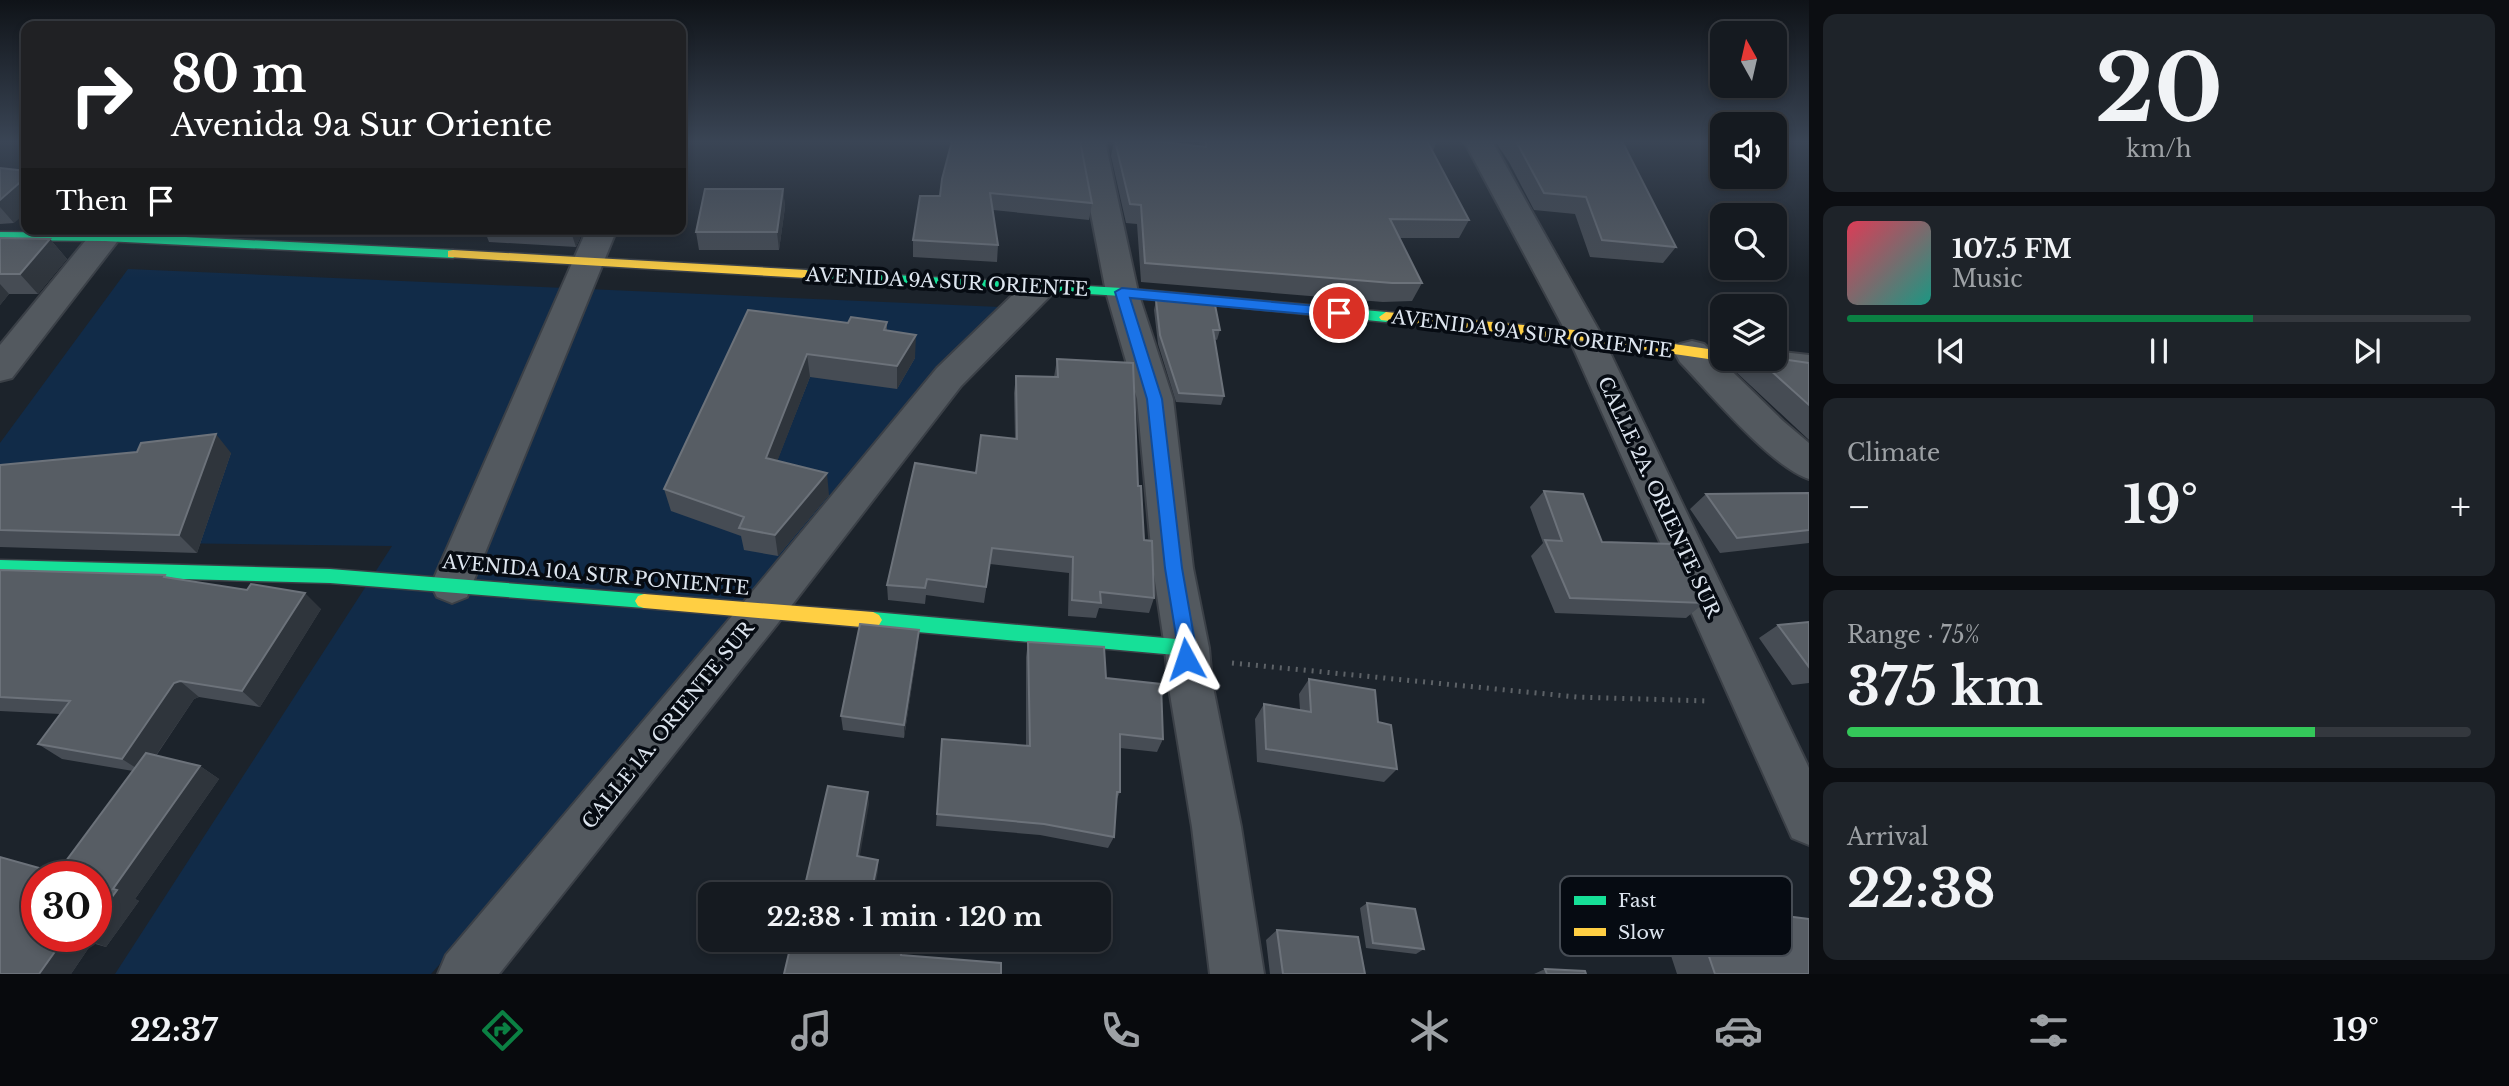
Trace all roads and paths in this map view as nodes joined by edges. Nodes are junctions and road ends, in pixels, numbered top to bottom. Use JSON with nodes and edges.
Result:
{"nodes":[{"id":1,"x":1100,"y":186,"type":"edge"},
{"id":2,"x":1503,"y":186,"type":"edge"},
{"id":3,"x":36,"y":235,"type":"edge"},
{"id":4,"x":107,"y":235,"type":"edge"},
{"id":5,"x":190,"y":235,"type":"edge"},
{"id":6,"x":0,"y":236,"type":"edge"},
{"id":7,"x":595,"y":245,"type":"edge"},
{"id":8,"x":1038,"y":288,"type":"junction"},
{"id":9,"x":1122,"y":292,"type":"junction"},
{"id":10,"x":1584,"y":336,"type":"junction"},
{"id":11,"x":1707,"y":354,"type":"edge"},
{"id":12,"x":1787,"y":364,"type":"edge"},
{"id":13,"x":1809,"y":367,"type":"edge"},
{"id":14,"x":0,"y":369,"type":"edge"},
{"id":15,"x":1809,"y":464,"type":"edge"},
{"id":16,"x":0,"y":568,"type":"edge"},
{"id":17,"x":452,"y":585,"type":"junction"},
{"id":18,"x":763,"y":610,"type":"junction"},
{"id":19,"x":1187,"y":654,"type":"junction"},
{"id":20,"x":1754,"y":702,"type":"junction"},
{"id":21,"x":1809,"y":821,"type":"edge"},
{"id":22,"x":464,"y":974,"type":"edge"},
{"id":23,"x":1237,"y":974,"type":"edge"}],
"edges":[{"from":1,"to":9,"type":"street"},
{"from":2,"to":10,"type":"street","name":"CALLE 2A. ORIENTE SUR"},
{"from":3,"to":6,"type":"street","name":"AVENIDA 9A SUR ORIENTE"},
{"from":4,"to":14,"type":"street"},
{"from":5,"to":7,"type":"street","name":"AVENIDA 9A SUR ORIENTE"},
{"from":7,"to":8,"type":"street","name":"AVENIDA 9A SUR ORIENTE"},
{"from":7,"to":17,"type":"street"},
{"from":8,"to":9,"type":"street","name":"AVENIDA 9A SUR ORIENTE"},
{"from":8,"to":18,"type":"street","name":"CALLE 1A. ORIENTE SUR"},
{"from":9,"to":10,"type":"street","name":"AVENIDA 9A SUR ORIENTE"},
{"from":9,"to":19,"type":"street"},
{"from":10,"to":11,"type":"street","name":"AVENIDA 9A SUR ORIENTE"},
{"from":10,"to":20,"type":"street","name":"CALLE 2A. ORIENTE SUR"},
{"from":11,"to":15,"type":"street"},
{"from":12,"to":13,"type":"street"},
{"from":16,"to":17,"type":"street","name":"AVENIDA 10A SUR PONIENTE"},
{"from":17,"to":18,"type":"street","name":"AVENIDA 10A SUR PONIENTE"},
{"from":18,"to":19,"type":"street","name":"AVENIDA 10A SUR PONIENTE"},
{"from":18,"to":22,"type":"street","name":"CALLE 1A. ORIENTE SUR"},
{"from":19,"to":20,"type":"path"},
{"from":19,"to":23,"type":"street"},
{"from":20,"to":21,"type":"street","name":"CALLE 2A. ORIENTE SUR"}]}
